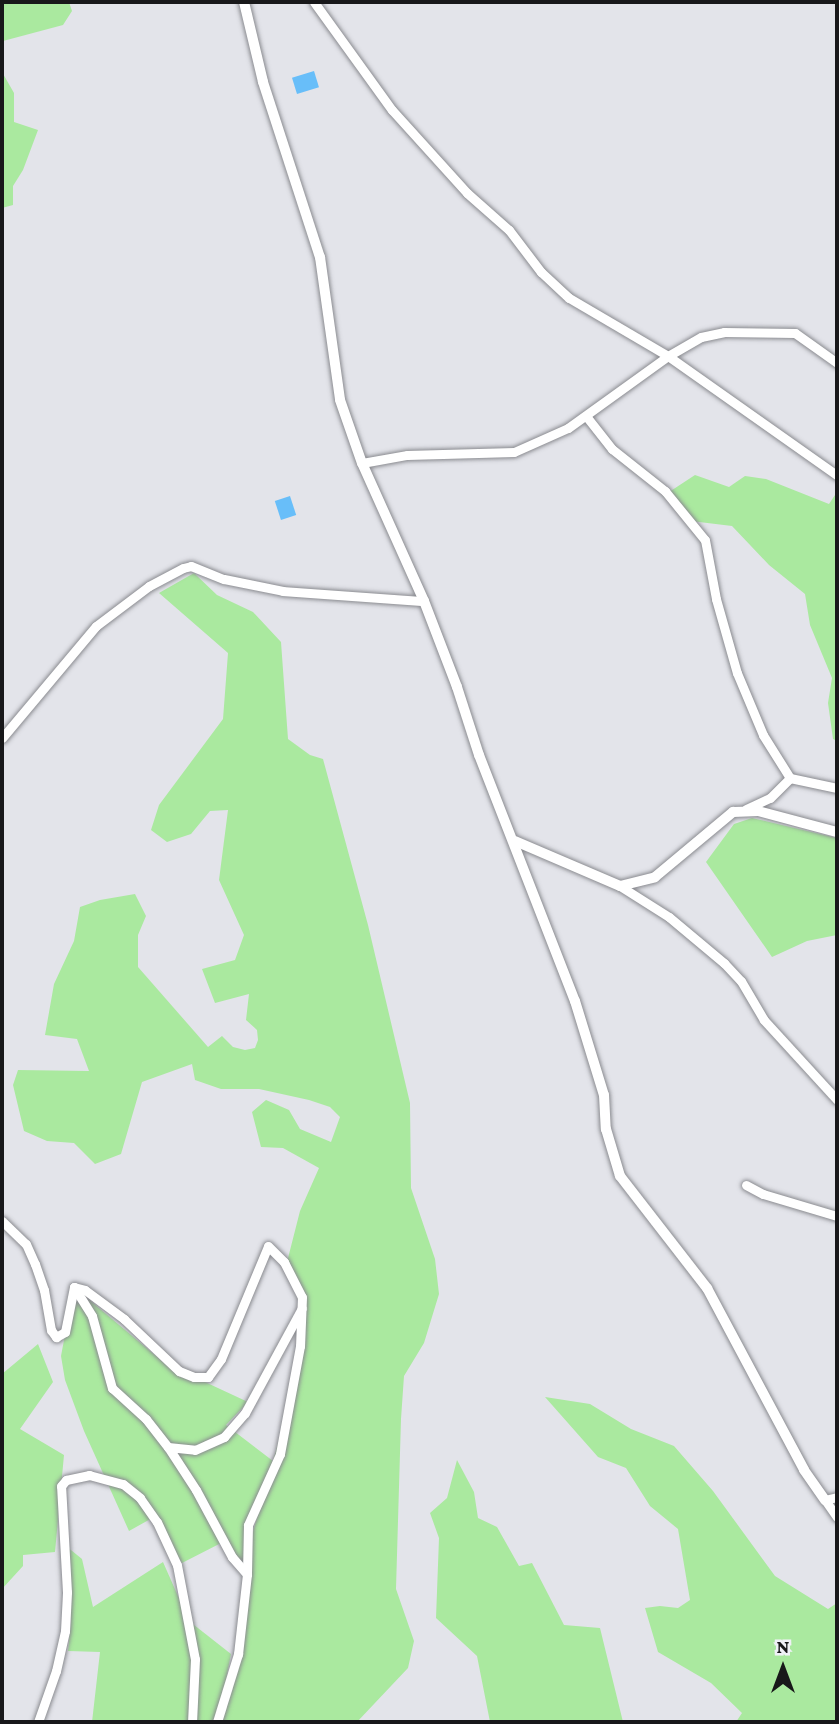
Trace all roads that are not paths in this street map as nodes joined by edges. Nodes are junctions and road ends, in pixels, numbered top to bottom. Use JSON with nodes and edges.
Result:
{"nodes":[{"id":1,"x":244,"y":2,"type":"edge"},
{"id":2,"x":314,"y":2,"type":"edge"},
{"id":3,"x":668,"y":356,"type":"junction"},
{"id":4,"x":837,"y":363,"type":"edge"},
{"id":5,"x":586,"y":416,"type":"junction"},
{"id":6,"x":362,"y":463,"type":"junction"},
{"id":7,"x":837,"y":475,"type":"edge"},
{"id":8,"x":424,"y":601,"type":"junction"},
{"id":9,"x":2,"y":738,"type":"edge"},
{"id":10,"x":790,"y":778,"type":"junction"},
{"id":11,"x":837,"y":788,"type":"edge"},
{"id":12,"x":746,"y":809,"type":"junction"},
{"id":13,"x":837,"y":832,"type":"edge"},
{"id":14,"x":515,"y":841,"type":"junction"},
{"id":15,"x":621,"y":887,"type":"junction"},
{"id":16,"x":837,"y":1100,"type":"edge"},
{"id":17,"x":746,"y":1185,"type":"dead end"},
{"id":18,"x":837,"y":1216,"type":"edge"},
{"id":19,"x":2,"y":1221,"type":"edge"},
{"id":20,"x":74,"y":1287,"type":"junction"},
{"id":21,"x":304,"y":1303,"type":"junction"},
{"id":22,"x":168,"y":1447,"type":"junction"},
{"id":23,"x":837,"y":1497,"type":"edge"},
{"id":24,"x":825,"y":1500,"type":"junction"},
{"id":25,"x":837,"y":1517,"type":"edge"},
{"id":26,"x":247,"y":1574,"type":"junction"},
{"id":27,"x":38,"y":1722,"type":"edge"},
{"id":28,"x":192,"y":1722,"type":"edge"},
{"id":29,"x":217,"y":1722,"type":"edge"}],
"edges":[{"from":1,"to":6,"type":"street"},
{"from":2,"to":3,"type":"street"},
{"from":3,"to":4,"type":"street"},
{"from":3,"to":5,"type":"street"},
{"from":3,"to":7,"type":"street"},
{"from":5,"to":6,"type":"street"},
{"from":5,"to":10,"type":"street"},
{"from":6,"to":8,"type":"street"},
{"from":8,"to":9,"type":"street"},
{"from":8,"to":14,"type":"street"},
{"from":10,"to":11,"type":"street"},
{"from":10,"to":12,"type":"street"},
{"from":12,"to":13,"type":"street"},
{"from":12,"to":15,"type":"street"},
{"from":14,"to":15,"type":"street"},
{"from":14,"to":24,"type":"street"},
{"from":15,"to":16,"type":"street"},
{"from":17,"to":18,"type":"street"},
{"from":19,"to":20,"type":"street"},
{"from":20,"to":21,"type":"street"},
{"from":20,"to":22,"type":"street"},
{"from":21,"to":22,"type":"street"},
{"from":21,"to":26,"type":"street"},
{"from":22,"to":26,"type":"street"},
{"from":23,"to":24,"type":"street"},
{"from":24,"to":25,"type":"street"},
{"from":26,"to":29,"type":"street"},
{"from":27,"to":28,"type":"street"}]}
